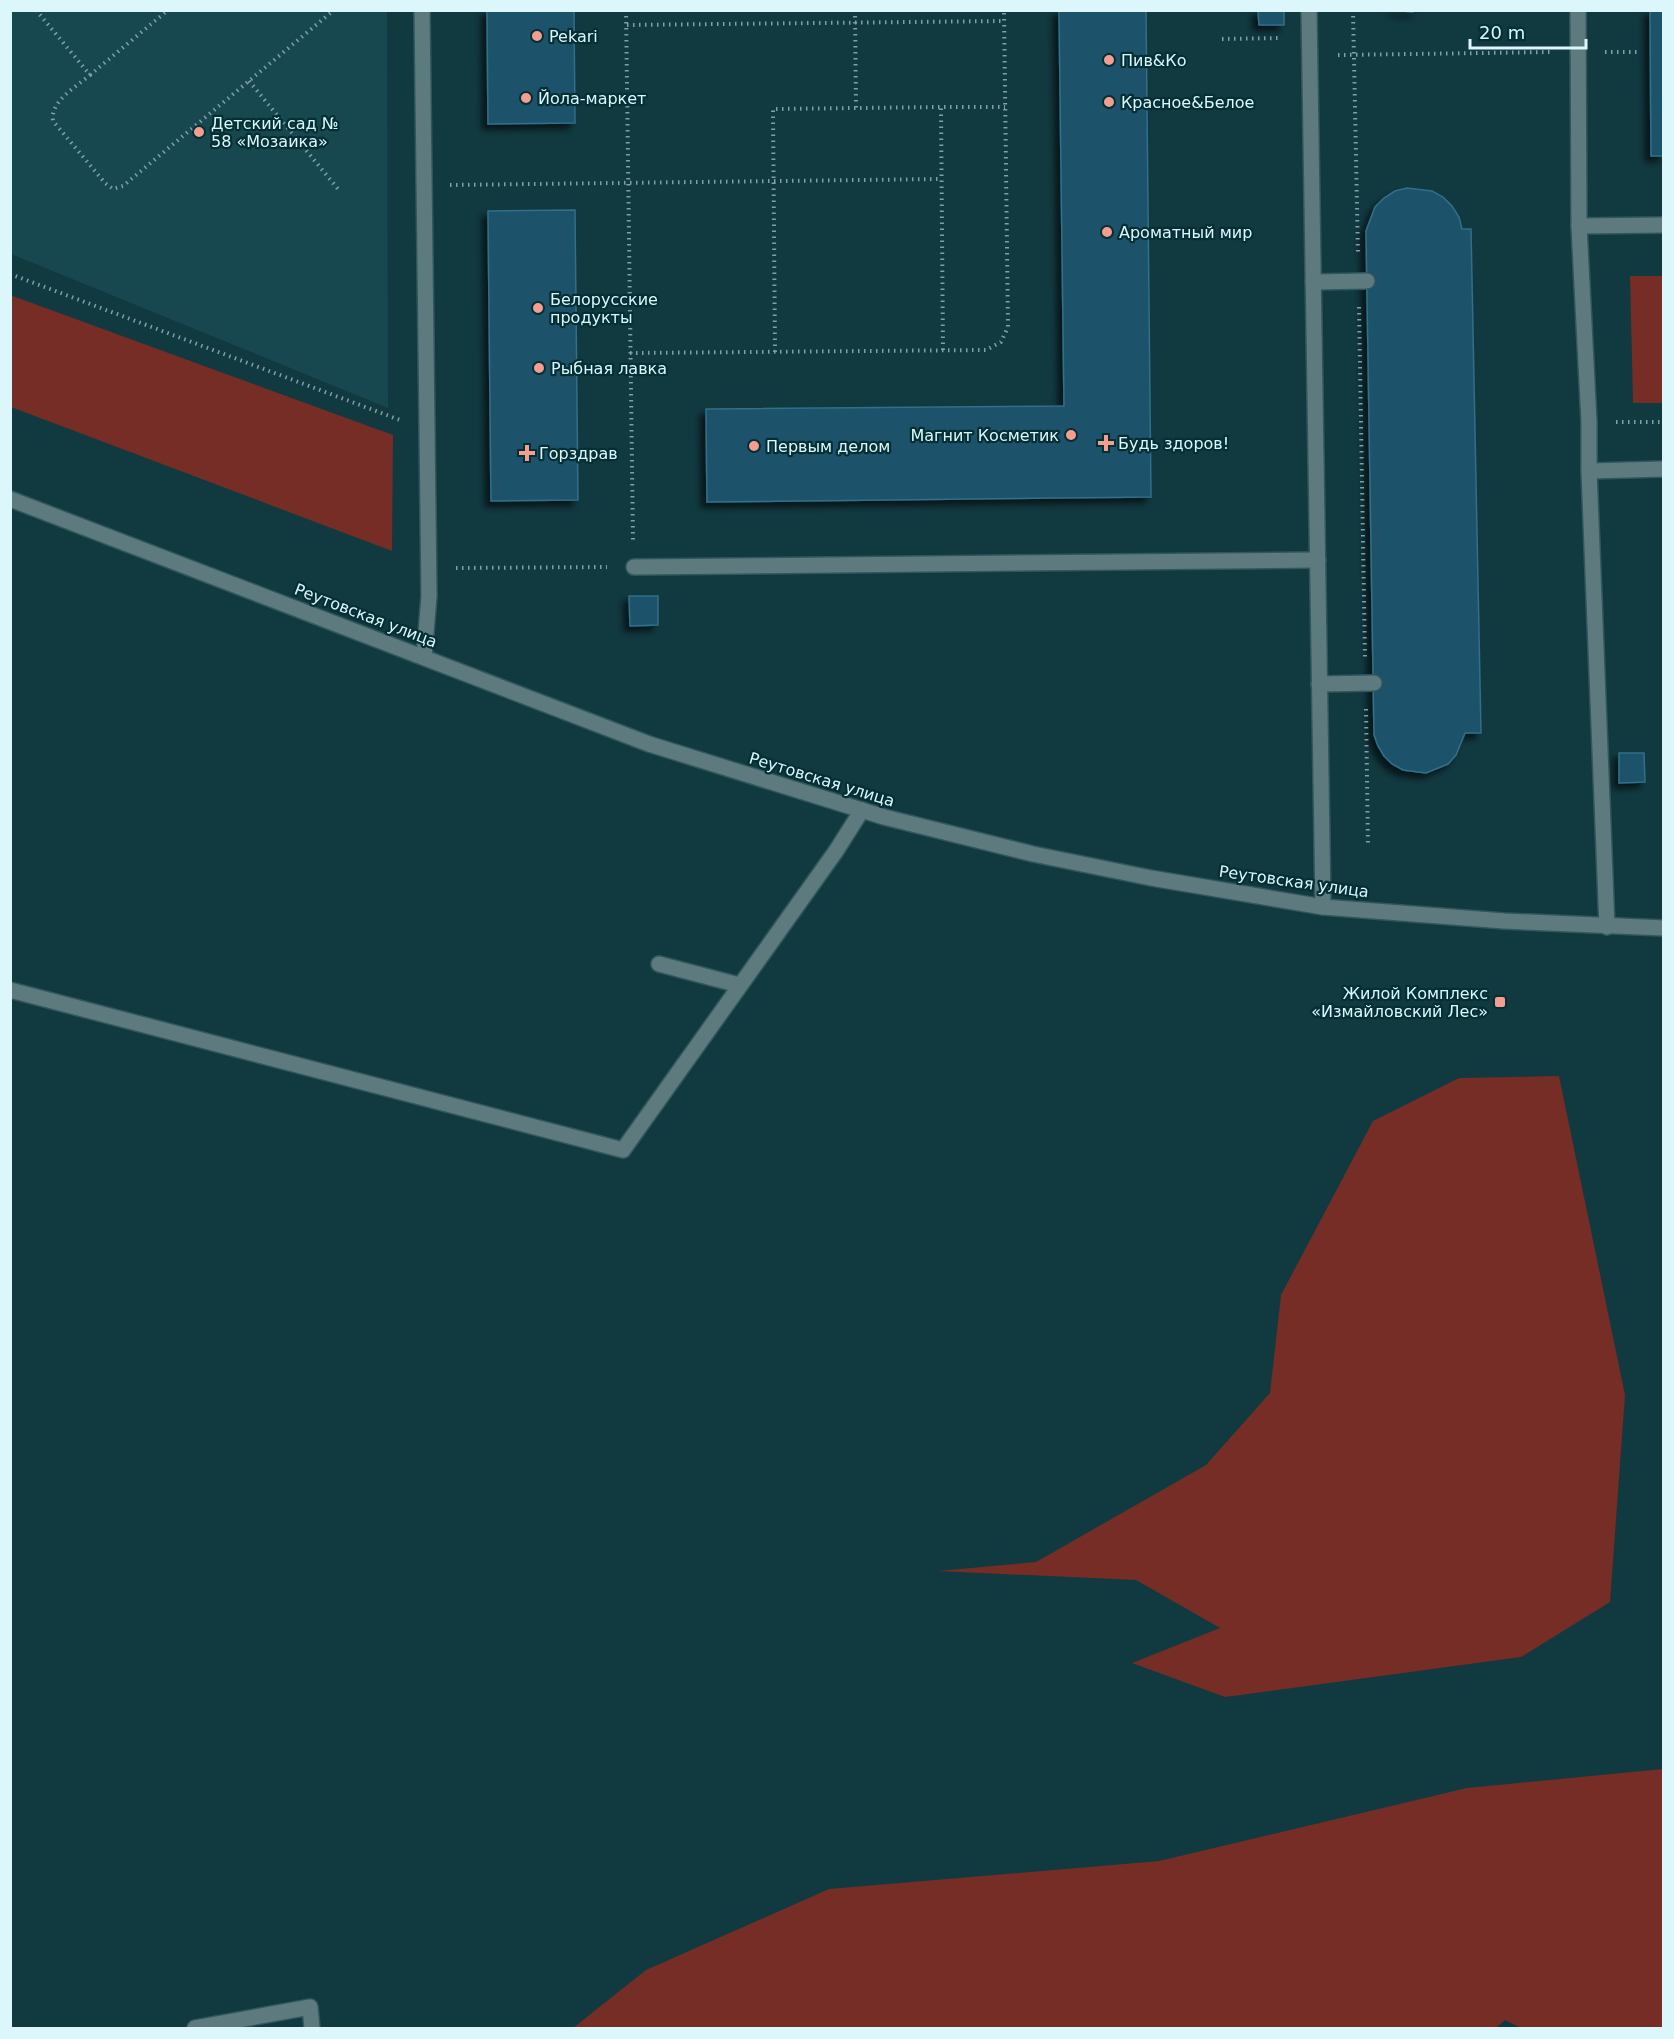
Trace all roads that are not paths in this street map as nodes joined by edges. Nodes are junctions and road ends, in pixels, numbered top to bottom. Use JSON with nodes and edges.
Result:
{"nodes":[{"id":1,"x":422,"y":10,"type":"edge"},
{"id":2,"x":1309,"y":10,"type":"edge"},
{"id":3,"x":1578,"y":10,"type":"edge"},
{"id":4,"x":1664,"y":225,"type":"edge"},
{"id":5,"x":1579,"y":226,"type":"junction"},
{"id":6,"x":1363,"y":281,"type":"road end"},
{"id":7,"x":1313,"y":282,"type":"junction"},
{"id":8,"x":1664,"y":469,"type":"edge"},
{"id":9,"x":1589,"y":471,"type":"junction"},
{"id":10,"x":10,"y":500,"type":"edge"},
{"id":11,"x":1317,"y":560,"type":"junction"},
{"id":12,"x":634,"y":567,"type":"road end"},
{"id":13,"x":424,"y":657,"type":"junction"},
{"id":14,"x":1369,"y":683,"type":"road end"},
{"id":15,"x":1319,"y":684,"type":"junction"},
{"id":16,"x":862,"y":810,"type":"junction"},
{"id":17,"x":1323,"y":907,"type":"junction"},
{"id":18,"x":1607,"y":927,"type":"junction"},
{"id":19,"x":1664,"y":928,"type":"edge"},
{"id":20,"x":659,"y":964,"type":"dead end"},
{"id":21,"x":740,"y":986,"type":"junction"},
{"id":22,"x":10,"y":990,"type":"edge"},
{"id":23,"x":195,"y":2028,"type":"edge"},
{"id":24,"x":312,"y":2028,"type":"edge"}],
"edges":[{"from":1,"to":13,"type":"street"},
{"from":2,"to":7,"type":"street"},
{"from":3,"to":5,"type":"street"},
{"from":4,"to":5,"type":"street"},
{"from":5,"to":9,"type":"street"},
{"from":6,"to":7,"type":"street"},
{"from":7,"to":11,"type":"street"},
{"from":8,"to":9,"type":"street"},
{"from":9,"to":18,"type":"street"},
{"from":10,"to":13,"type":"street","name":"Реутовская улица"},
{"from":11,"to":12,"type":"street"},
{"from":11,"to":15,"type":"street"},
{"from":13,"to":16,"type":"street","name":"Реутовская улица"},
{"from":14,"to":15,"type":"street"},
{"from":15,"to":17,"type":"street"},
{"from":16,"to":17,"type":"street","name":"Реутовская улица"},
{"from":16,"to":21,"type":"street"},
{"from":17,"to":18,"type":"street","name":"Реутовская улица"},
{"from":18,"to":19,"type":"street","name":"Реутовская улица"},
{"from":20,"to":21,"type":"street"},
{"from":21,"to":22,"type":"street"},
{"from":23,"to":24,"type":"street"}]}
